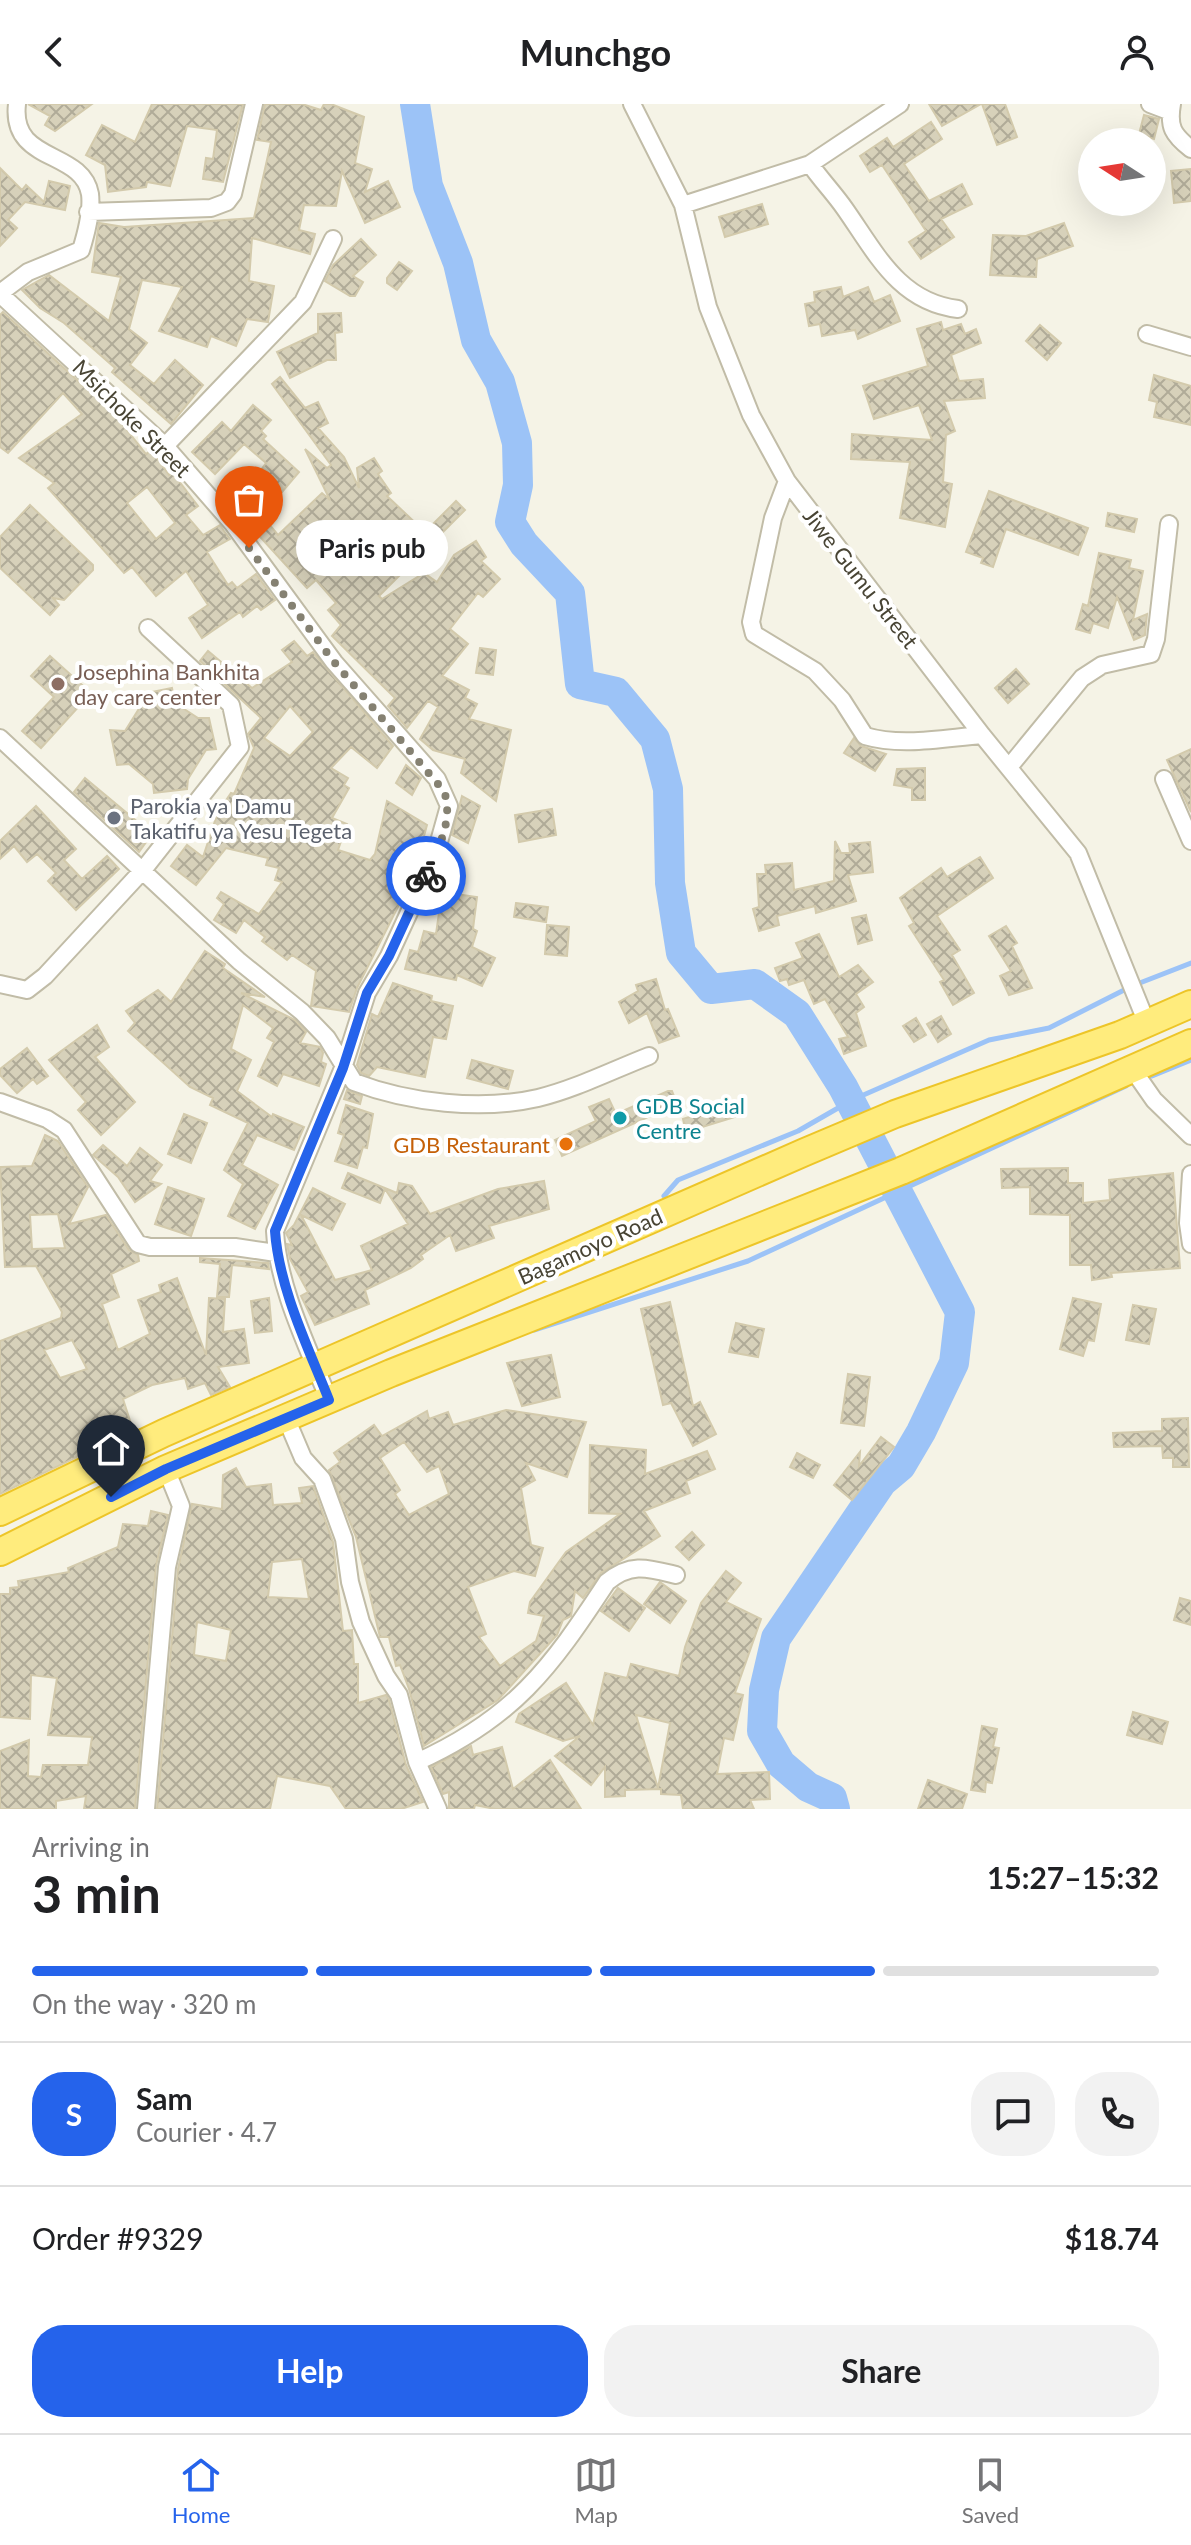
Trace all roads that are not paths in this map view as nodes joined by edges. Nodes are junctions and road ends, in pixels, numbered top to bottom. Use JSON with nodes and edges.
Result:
{"nodes":[{"id":1,"x":17,"y":104,"type":"edge"},
{"id":2,"x":254,"y":104,"type":"edge"},
{"id":3,"x":632,"y":104,"type":"edge"},
{"id":4,"x":900,"y":104,"type":"edge"},
{"id":5,"x":1150,"y":104,"type":"edge"},
{"id":6,"x":1172,"y":108,"type":"edge"},
{"id":7,"x":1191,"y":149,"type":"edge"},
{"id":8,"x":810,"y":164,"type":"junction"},
{"id":9,"x":683,"y":205,"type":"junction"},
{"id":10,"x":88,"y":212,"type":"junction"},
{"id":11,"x":333,"y":239,"type":"dead end"},
{"id":12,"x":0,"y":293,"type":"edge"},
{"id":13,"x":958,"y":309,"type":"dead end"},
{"id":14,"x":1147,"y":334,"type":"dead end"},
{"id":15,"x":1191,"y":347,"type":"edge"},
{"id":16,"x":165,"y":446,"type":"junction"},
{"id":17,"x":787,"y":481,"type":"junction"},
{"id":18,"x":1169,"y":524,"type":"dead end"},
{"id":19,"x":148,"y":628,"type":"dead end"},
{"id":20,"x":982,"y":735,"type":"junction"},
{"id":21,"x":0,"y":738,"type":"edge"},
{"id":22,"x":1010,"y":766,"type":"junction"},
{"id":23,"x":1164,"y":779,"type":"dead end"},
{"id":24,"x":1191,"y":841,"type":"edge"},
{"id":25,"x":143,"y":870,"type":"junction"},
{"id":26,"x":0,"y":984,"type":"edge"},
{"id":27,"x":1191,"y":1004,"type":"edge"},
{"id":28,"x":1146,"y":1021,"type":"junction"},
{"id":29,"x":1191,"y":1043,"type":"edge"},
{"id":30,"x":649,"y":1056,"type":"dead end"},
{"id":31,"x":1131,"y":1067,"type":"junction"},
{"id":32,"x":343,"y":1068,"type":"junction"},
{"id":33,"x":0,"y":1102,"type":"edge"},
{"id":34,"x":1191,"y":1136,"type":"edge"},
{"id":35,"x":1191,"y":1174,"type":"edge"},
{"id":36,"x":1191,"y":1244,"type":"edge"},
{"id":37,"x":276,"y":1253,"type":"junction"},
{"id":38,"x":316,"y":1367,"type":"junction"},
{"id":39,"x":329,"y":1400,"type":"junction"},
{"id":40,"x":286,"y":1418,"type":"junction"},
{"id":41,"x":166,"y":1469,"type":"junction"},
{"id":42,"x":0,"y":1512,"type":"edge"},
{"id":43,"x":0,"y":1552,"type":"edge"},
{"id":44,"x":676,"y":1575,"type":"dead end"},
{"id":45,"x":417,"y":1762,"type":"junction"},
{"id":46,"x":146,"y":1809,"type":"edge"},
{"id":47,"x":438,"y":1809,"type":"edge"}],
"edges":[{"from":1,"to":10,"type":"street"},
{"from":2,"to":10,"type":"street"},
{"from":3,"to":9,"type":"street","name":"Jiwe Gumu Street"},
{"from":4,"to":8,"type":"street"},
{"from":5,"to":6,"type":"street"},
{"from":6,"to":7,"type":"street"},
{"from":8,"to":9,"type":"street"},
{"from":8,"to":13,"type":"street"},
{"from":9,"to":17,"type":"street","name":"Jiwe Gumu Street"},
{"from":10,"to":12,"type":"street"},
{"from":11,"to":16,"type":"street"},
{"from":12,"to":16,"type":"street","name":"Msichoke Street"},
{"from":14,"to":15,"type":"street"},
{"from":16,"to":32,"type":"street","name":"Msichoke Street"},
{"from":17,"to":20,"type":"street","name":"Jiwe Gumu Street"},
{"from":17,"to":20,"type":"street"},
{"from":18,"to":22,"type":"street"},
{"from":19,"to":25,"type":"street"},
{"from":20,"to":22,"type":"street","name":"Jiwe Gumu Street"},
{"from":21,"to":25,"type":"street"},
{"from":22,"to":28,"type":"street","name":"Jiwe Gumu Street"},
{"from":23,"to":24,"type":"street"},
{"from":25,"to":26,"type":"street"},
{"from":25,"to":32,"type":"street"},
{"from":27,"to":28,"type":"highway","name":"Bagamoyo Road"},
{"from":28,"to":38,"type":"highway","name":"Bagamoyo Road"},
{"from":29,"to":31,"type":"highway","name":"Bagamoyo Road"},
{"from":30,"to":32,"type":"street"},
{"from":31,"to":34,"type":"street"},
{"from":31,"to":39,"type":"highway","name":"Bagamoyo Road"},
{"from":32,"to":37,"type":"street","name":"Msichoke Street"},
{"from":33,"to":37,"type":"street"},
{"from":35,"to":36,"type":"street"},
{"from":37,"to":38,"type":"street","name":"Msichoke Street"},
{"from":38,"to":39,"type":"street","name":"Msichoke Street"},
{"from":38,"to":42,"type":"highway","name":"Bagamoyo Road"},
{"from":39,"to":40,"type":"highway","name":"Bagamoyo Road"},
{"from":40,"to":41,"type":"highway","name":"Bagamoyo Road"},
{"from":40,"to":45,"type":"street"},
{"from":41,"to":43,"type":"highway","name":"Bagamoyo Road"},
{"from":41,"to":46,"type":"street"},
{"from":44,"to":45,"type":"street"},
{"from":45,"to":47,"type":"street"}]}
